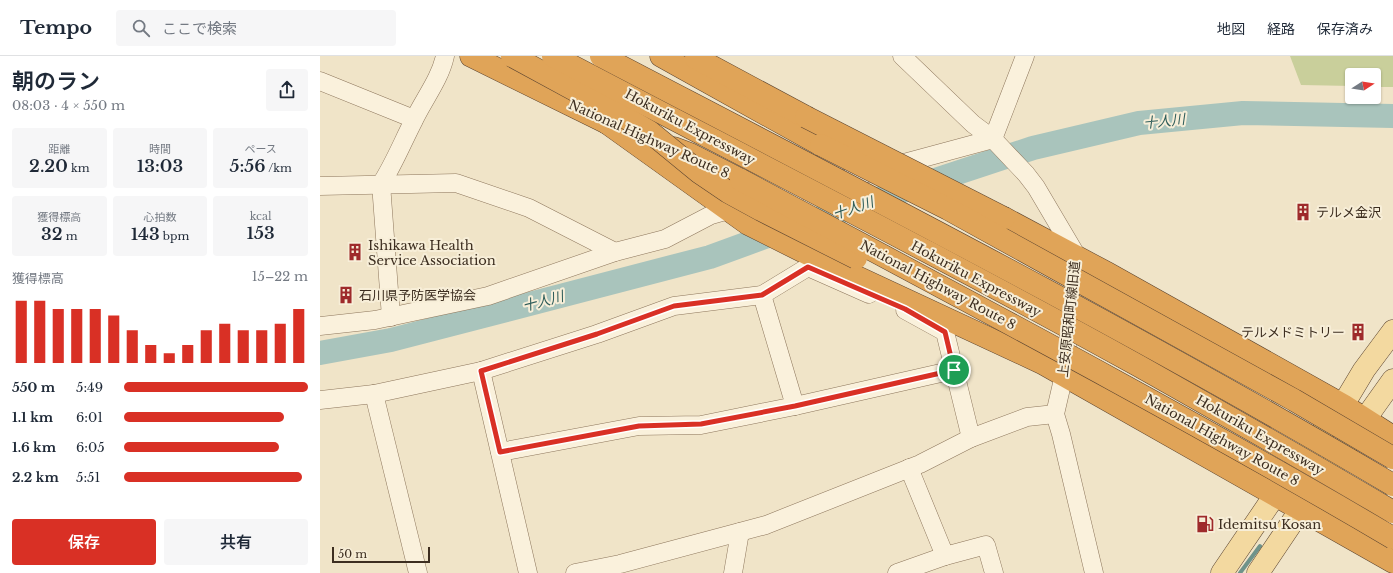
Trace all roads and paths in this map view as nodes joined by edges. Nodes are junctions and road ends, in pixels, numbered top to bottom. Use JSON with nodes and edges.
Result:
{"nodes":[{"id":1,"x":445,"y":56,"type":"edge"},
{"id":2,"x":471,"y":56,"type":"edge"},
{"id":3,"x":512,"y":56,"type":"edge"},
{"id":4,"x":554,"y":56,"type":"edge"},
{"id":5,"x":601,"y":56,"type":"edge"},
{"id":6,"x":661,"y":56,"type":"edge"},
{"id":7,"x":691,"y":56,"type":"edge"},
{"id":8,"x":902,"y":56,"type":"edge"},
{"id":9,"x":1025,"y":56,"type":"edge"},
{"id":10,"x":320,"y":81,"type":"edge"},
{"id":11,"x":414,"y":119,"type":"junction"},
{"id":12,"x":607,"y":123,"type":"junction"},
{"id":13,"x":993,"y":139,"type":"junction"},
{"id":14,"x":381,"y":184,"type":"junction"},
{"id":15,"x":320,"y":186,"type":"edge"},
{"id":16,"x":729,"y":210,"type":"junction"},
{"id":17,"x":615,"y":252,"type":"junction"},
{"id":18,"x":1078,"y":258,"type":"junction"},
{"id":19,"x":811,"y":262,"type":"junction"},
{"id":20,"x":762,"y":295,"type":"junction"},
{"id":21,"x":391,"y":317,"type":"junction"},
{"id":22,"x":320,"y":326,"type":"edge"},
{"id":23,"x":1393,"y":331,"type":"edge"},
{"id":24,"x":1030,"y":357,"type":"junction"},
{"id":25,"x":954,"y":370,"type":"junction"},
{"id":26,"x":481,"y":371,"type":"junction"},
{"id":27,"x":1064,"y":375,"type":"junction"},
{"id":28,"x":1393,"y":380,"type":"edge"},
{"id":29,"x":374,"y":394,"type":"junction"},
{"id":30,"x":320,"y":400,"type":"edge"},
{"id":31,"x":1343,"y":405,"type":"junction"},
{"id":32,"x":795,"y":406,"type":"junction"},
{"id":33,"x":1055,"y":414,"type":"junction"},
{"id":34,"x":1366,"y":420,"type":"junction"},
{"id":35,"x":1393,"y":436,"type":"edge"},
{"id":36,"x":971,"y":438,"type":"junction"},
{"id":37,"x":500,"y":452,"type":"junction"},
{"id":38,"x":1393,"y":458,"type":"edge"},
{"id":39,"x":909,"y":468,"type":"junction"},
{"id":40,"x":1393,"y":485,"type":"edge"},
{"id":41,"x":1275,"y":495,"type":"junction"},
{"id":42,"x":1301,"y":509,"type":"junction"},
{"id":43,"x":1393,"y":512,"type":"edge"},
{"id":44,"x":740,"y":532,"type":"junction"},
{"id":45,"x":1393,"y":538,"type":"edge"},
{"id":46,"x":945,"y":556,"type":"junction"},
{"id":47,"x":1393,"y":562,"type":"edge"},
{"id":48,"x":621,"y":568,"type":"edge"},
{"id":49,"x":418,"y":573,"type":"edge"},
{"id":50,"x":528,"y":573,"type":"edge"},
{"id":51,"x":575,"y":573,"type":"edge"},
{"id":52,"x":734,"y":573,"type":"edge"},
{"id":53,"x":897,"y":573,"type":"edge"},
{"id":54,"x":994,"y":573,"type":"edge"},
{"id":55,"x":1094,"y":573,"type":"edge"},
{"id":56,"x":1222,"y":573,"type":"edge"},
{"id":57,"x":1258,"y":573,"type":"edge"}],
"edges":[{"from":1,"to":11,"type":"street"},
{"from":2,"to":12,"type":"highway","name":"National Highway Route 8"},
{"from":3,"to":24,"type":"highway","bridge":true},
{"from":4,"to":43,"type":"highway","name":"Hokuriku Expressway","bridge":true},
{"from":5,"to":40,"type":"highway","name":"Hokuriku Expressway","bridge":true},
{"from":6,"to":38,"type":"highway","bridge":true},
{"from":7,"to":18,"type":"highway","bridge":true},
{"from":8,"to":13,"type":"street","name":"上安原昭和町線旧道"},
{"from":9,"to":13,"type":"street"},
{"from":10,"to":11,"type":"street"},
{"from":11,"to":14,"type":"street"},
{"from":12,"to":16,"type":"highway"},
{"from":12,"to":45,"type":"highway","name":"National Highway Route 8","bridge":true},
{"from":13,"to":16,"type":"street"},
{"from":13,"to":18,"type":"street","name":"上安原昭和町線旧道"},
{"from":14,"to":15,"type":"street"},
{"from":14,"to":17,"type":"street"},
{"from":14,"to":21,"type":"street"},
{"from":16,"to":17,"type":"street"},
{"from":16,"to":19,"type":"highway"},
{"from":17,"to":21,"type":"street"},
{"from":18,"to":27,"type":"street","name":"上安原昭和町線旧道"},
{"from":18,"to":31,"type":"highway"},
{"from":19,"to":20,"type":"street"},
{"from":19,"to":24,"type":"highway"},
{"from":19,"to":25,"type":"street"},
{"from":20,"to":26,"type":"street"},
{"from":20,"to":32,"type":"street"},
{"from":21,"to":22,"type":"street"},
{"from":23,"to":31,"type":"main road"},
{"from":24,"to":27,"type":"highway"},
{"from":25,"to":32,"type":"street"},
{"from":25,"to":36,"type":"street"},
{"from":26,"to":29,"type":"street"},
{"from":26,"to":37,"type":"street"},
{"from":27,"to":33,"type":"street","name":"上安原昭和町線旧道"},
{"from":27,"to":41,"type":"highway"},
{"from":28,"to":34,"type":"main road"},
{"from":29,"to":30,"type":"street"},
{"from":29,"to":49,"type":"street"},
{"from":31,"to":34,"type":"highway"},
{"from":31,"to":41,"type":"main road"},
{"from":32,"to":37,"type":"street"},
{"from":33,"to":36,"type":"street"},
{"from":33,"to":55,"type":"street","name":"上安原昭和町線旧道"},
{"from":34,"to":35,"type":"highway"},
{"from":34,"to":42,"type":"main road"},
{"from":36,"to":39,"type":"street"},
{"from":37,"to":50,"type":"street"},
{"from":39,"to":44,"type":"street"},
{"from":39,"to":46,"type":"street"},
{"from":41,"to":42,"type":"highway"},
{"from":41,"to":56,"type":"main road"},
{"from":42,"to":47,"type":"highway"},
{"from":42,"to":57,"type":"main road"},
{"from":44,"to":48,"type":"street"},
{"from":44,"to":52,"type":"street"},
{"from":46,"to":53,"type":"street"},
{"from":46,"to":54,"type":"street"},
{"from":48,"to":51,"type":"street"}]}
